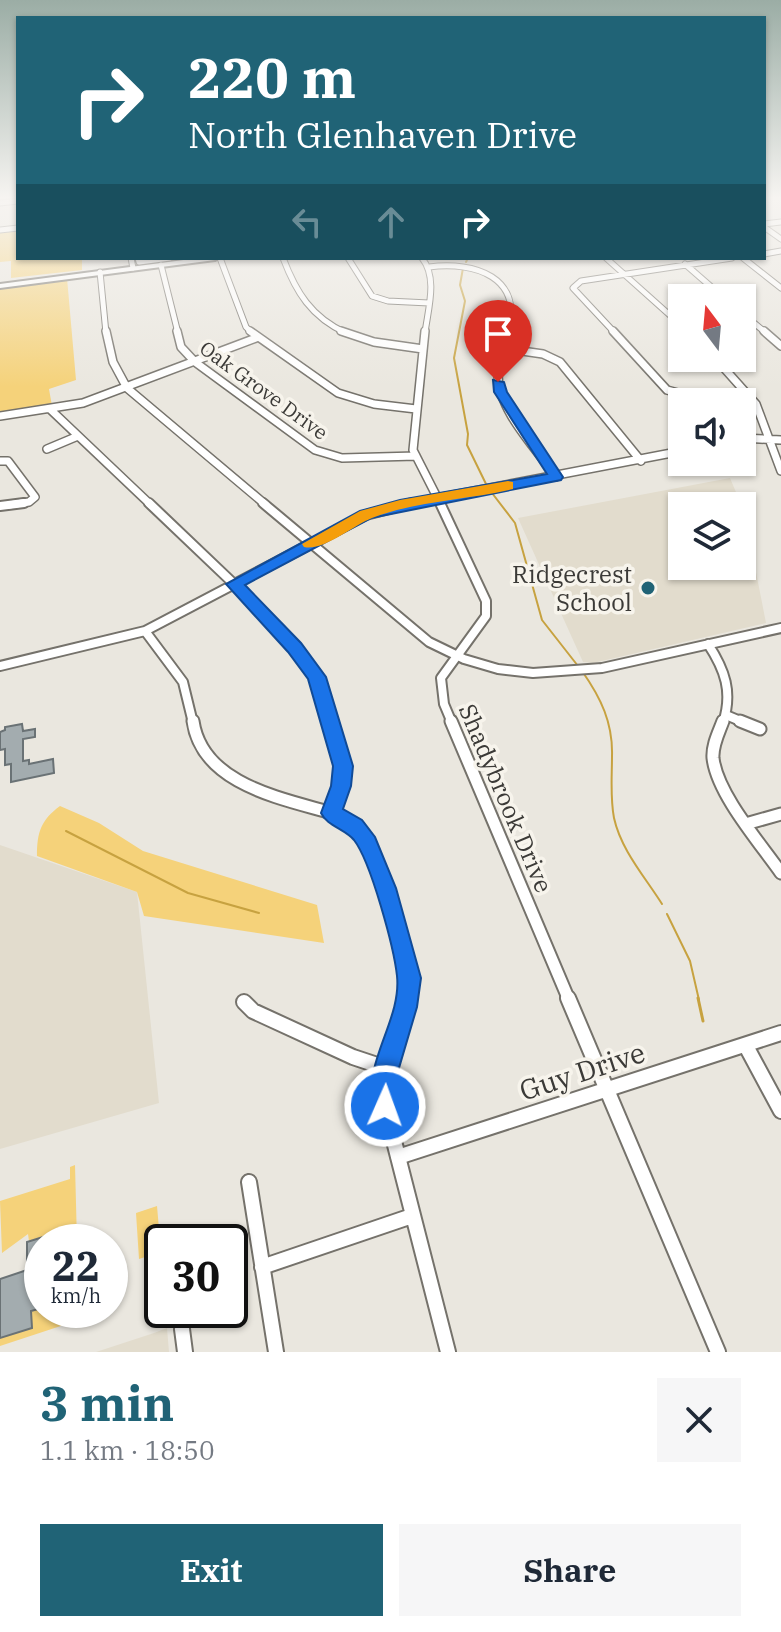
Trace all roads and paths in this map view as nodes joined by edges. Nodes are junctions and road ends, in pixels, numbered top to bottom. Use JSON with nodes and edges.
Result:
{"nodes":[{"id":1,"x":131,"y":260,"type":"edge"},
{"id":2,"x":194,"y":260,"type":"edge"},
{"id":3,"x":218,"y":260,"type":"edge"},
{"id":4,"x":284,"y":260,"type":"edge"},
{"id":5,"x":349,"y":260,"type":"edge"},
{"id":6,"x":609,"y":260,"type":"edge"},
{"id":7,"x":716,"y":260,"type":"edge"},
{"id":8,"x":746,"y":260,"type":"edge"},
{"id":9,"x":425,"y":262,"type":"edge"},
{"id":10,"x":685,"y":264,"type":"junction"},
{"id":11,"x":161,"y":265,"type":"junction"},
{"id":12,"x":133,"y":268,"type":"junction"},
{"id":13,"x":100,"y":272,"type":"junction"},
{"id":14,"x":626,"y":272,"type":"junction"},
{"id":15,"x":0,"y":284,"type":"edge"},
{"id":16,"x":708,"y":284,"type":"edge"},
{"id":17,"x":781,"y":288,"type":"edge"},
{"id":18,"x":429,"y":303,"type":"junction"},
{"id":19,"x":668,"y":312,"type":"edge"},
{"id":20,"x":756,"y":325,"type":"edge"},
{"id":21,"x":256,"y":338,"type":"junction"},
{"id":22,"x":781,"y":346,"type":"edge"},
{"id":23,"x":501,"y":348,"type":"junction"},
{"id":24,"x":423,"y":349,"type":"junction"},
{"id":25,"x":195,"y":362,"type":"junction"},
{"id":26,"x":728,"y":372,"type":"edge"},
{"id":27,"x":127,"y":388,"type":"junction"},
{"id":28,"x":742,"y":388,"type":"edge"},
{"id":29,"x":668,"y":390,"type":"edge"},
{"id":30,"x":756,"y":404,"type":"edge"},
{"id":31,"x":416,"y":409,"type":"junction"},
{"id":32,"x":51,"y":410,"type":"junction"},
{"id":33,"x":0,"y":416,"type":"edge"},
{"id":34,"x":78,"y":436,"type":"junction"},
{"id":35,"x":756,"y":439,"type":"edge"},
{"id":36,"x":770,"y":440,"type":"junction"},
{"id":37,"x":781,"y":440,"type":"edge"},
{"id":38,"x":47,"y":449,"type":"dead end"},
{"id":39,"x":668,"y":454,"type":"edge"},
{"id":40,"x":416,"y":456,"type":"junction"},
{"id":41,"x":0,"y":461,"type":"edge"},
{"id":42,"x":641,"y":461,"type":"junction"},
{"id":43,"x":781,"y":471,"type":"edge"},
{"id":44,"x":556,"y":477,"type":"junction"},
{"id":45,"x":435,"y":499,"type":"junction"},
{"id":46,"x":0,"y":506,"type":"edge"},
{"id":47,"x":312,"y":543,"type":"junction"},
{"id":48,"x":234,"y":584,"type":"junction"},
{"id":49,"x":781,"y":628,"type":"edge"},
{"id":50,"x":145,"y":631,"type":"junction"},
{"id":51,"x":708,"y":644,"type":"junction"},
{"id":52,"x":455,"y":657,"type":"junction"},
{"id":53,"x":0,"y":666,"type":"edge"},
{"id":54,"x":726,"y":715,"type":"junction"},
{"id":55,"x":760,"y":729,"type":"dead end"},
{"id":56,"x":332,"y":813,"type":"junction"},
{"id":57,"x":781,"y":814,"type":"edge"},
{"id":58,"x":749,"y":823,"type":"junction"},
{"id":59,"x":781,"y":873,"type":"edge"},
{"id":60,"x":244,"y":1002,"type":"dead end"},
{"id":61,"x":781,"y":1033,"type":"edge"},
{"id":62,"x":746,"y":1046,"type":"junction"},
{"id":63,"x":386,"y":1068,"type":"junction"},
{"id":64,"x":607,"y":1089,"type":"junction"},
{"id":65,"x":781,"y":1111,"type":"edge"},
{"id":66,"x":398,"y":1157,"type":"junction"},
{"id":67,"x":249,"y":1182,"type":"dead end"},
{"id":68,"x":412,"y":1216,"type":"junction"},
{"id":69,"x":262,"y":1267,"type":"junction"},
{"id":70,"x":182,"y":1329,"type":"dead end"},
{"id":71,"x":185,"y":1352,"type":"edge"},
{"id":72,"x":276,"y":1352,"type":"edge"},
{"id":73,"x":448,"y":1352,"type":"edge"},
{"id":74,"x":718,"y":1352,"type":"edge"}],
"edges":[{"from":1,"to":12,"type":"street"},
{"from":2,"to":11,"type":"main road"},
{"from":3,"to":21,"type":"street"},
{"from":4,"to":24,"type":"street"},
{"from":5,"to":18,"type":"street"},
{"from":6,"to":14,"type":"street"},
{"from":7,"to":10,"type":"street"},
{"from":8,"to":17,"type":"street"},
{"from":9,"to":18,"type":"street","name":"Shadybrook Drive"},
{"from":9,"to":23,"type":"street"},
{"from":10,"to":14,"type":"street"},
{"from":10,"to":16,"type":"street"},
{"from":11,"to":12,"type":"main road"},
{"from":11,"to":25,"type":"street","name":"Oak Grove Drive"},
{"from":12,"to":13,"type":"main road"},
{"from":13,"to":15,"type":"main road"},
{"from":13,"to":27,"type":"street"},
{"from":14,"to":19,"type":"street"},
{"from":14,"to":29,"type":"street"},
{"from":18,"to":24,"type":"street","name":"Shadybrook Drive"},
{"from":20,"to":22,"type":"street"},
{"from":21,"to":25,"type":"street"},
{"from":21,"to":31,"type":"street"},
{"from":23,"to":42,"type":"street"},
{"from":23,"to":44,"type":"street"},
{"from":24,"to":31,"type":"street","name":"Shadybrook Drive"},
{"from":25,"to":27,"type":"street"},
{"from":25,"to":40,"type":"street","name":"Oak Grove Drive"},
{"from":26,"to":28,"type":"street"},
{"from":27,"to":32,"type":"street"},
{"from":27,"to":47,"type":"street"},
{"from":30,"to":36,"type":"street"},
{"from":31,"to":40,"type":"street","name":"Shadybrook Drive"},
{"from":32,"to":33,"type":"street"},
{"from":32,"to":34,"type":"street"},
{"from":34,"to":38,"type":"street"},
{"from":34,"to":48,"type":"street"},
{"from":35,"to":36,"type":"street"},
{"from":36,"to":37,"type":"street"},
{"from":36,"to":43,"type":"street"},
{"from":39,"to":42,"type":"street"},
{"from":40,"to":45,"type":"street","name":"Shadybrook Drive"},
{"from":41,"to":46,"type":"street"},
{"from":42,"to":44,"type":"street"},
{"from":44,"to":45,"type":"street"},
{"from":45,"to":47,"type":"street"},
{"from":45,"to":52,"type":"street","name":"Shadybrook Drive"},
{"from":47,"to":48,"type":"street"},
{"from":47,"to":52,"type":"street"},
{"from":48,"to":50,"type":"street"},
{"from":48,"to":56,"type":"street"},
{"from":49,"to":51,"type":"street"},
{"from":50,"to":53,"type":"street"},
{"from":50,"to":56,"type":"street"},
{"from":51,"to":52,"type":"street"},
{"from":51,"to":54,"type":"street"},
{"from":52,"to":64,"type":"street","name":"Shadybrook Drive"},
{"from":54,"to":55,"type":"street"},
{"from":54,"to":58,"type":"street"},
{"from":56,"to":63,"type":"street"},
{"from":57,"to":58,"type":"street"},
{"from":58,"to":59,"type":"street"},
{"from":60,"to":63,"type":"street"},
{"from":61,"to":62,"type":"street","name":"Guy Drive"},
{"from":62,"to":64,"type":"street","name":"Guy Drive"},
{"from":62,"to":65,"type":"street"},
{"from":63,"to":66,"type":"street"},
{"from":64,"to":66,"type":"street","name":"Guy Drive"},
{"from":64,"to":74,"type":"street","name":"Shadybrook Drive"},
{"from":66,"to":68,"type":"street"},
{"from":67,"to":69,"type":"street"},
{"from":68,"to":69,"type":"street"},
{"from":68,"to":73,"type":"street"},
{"from":69,"to":72,"type":"street"},
{"from":70,"to":71,"type":"street"}]}
